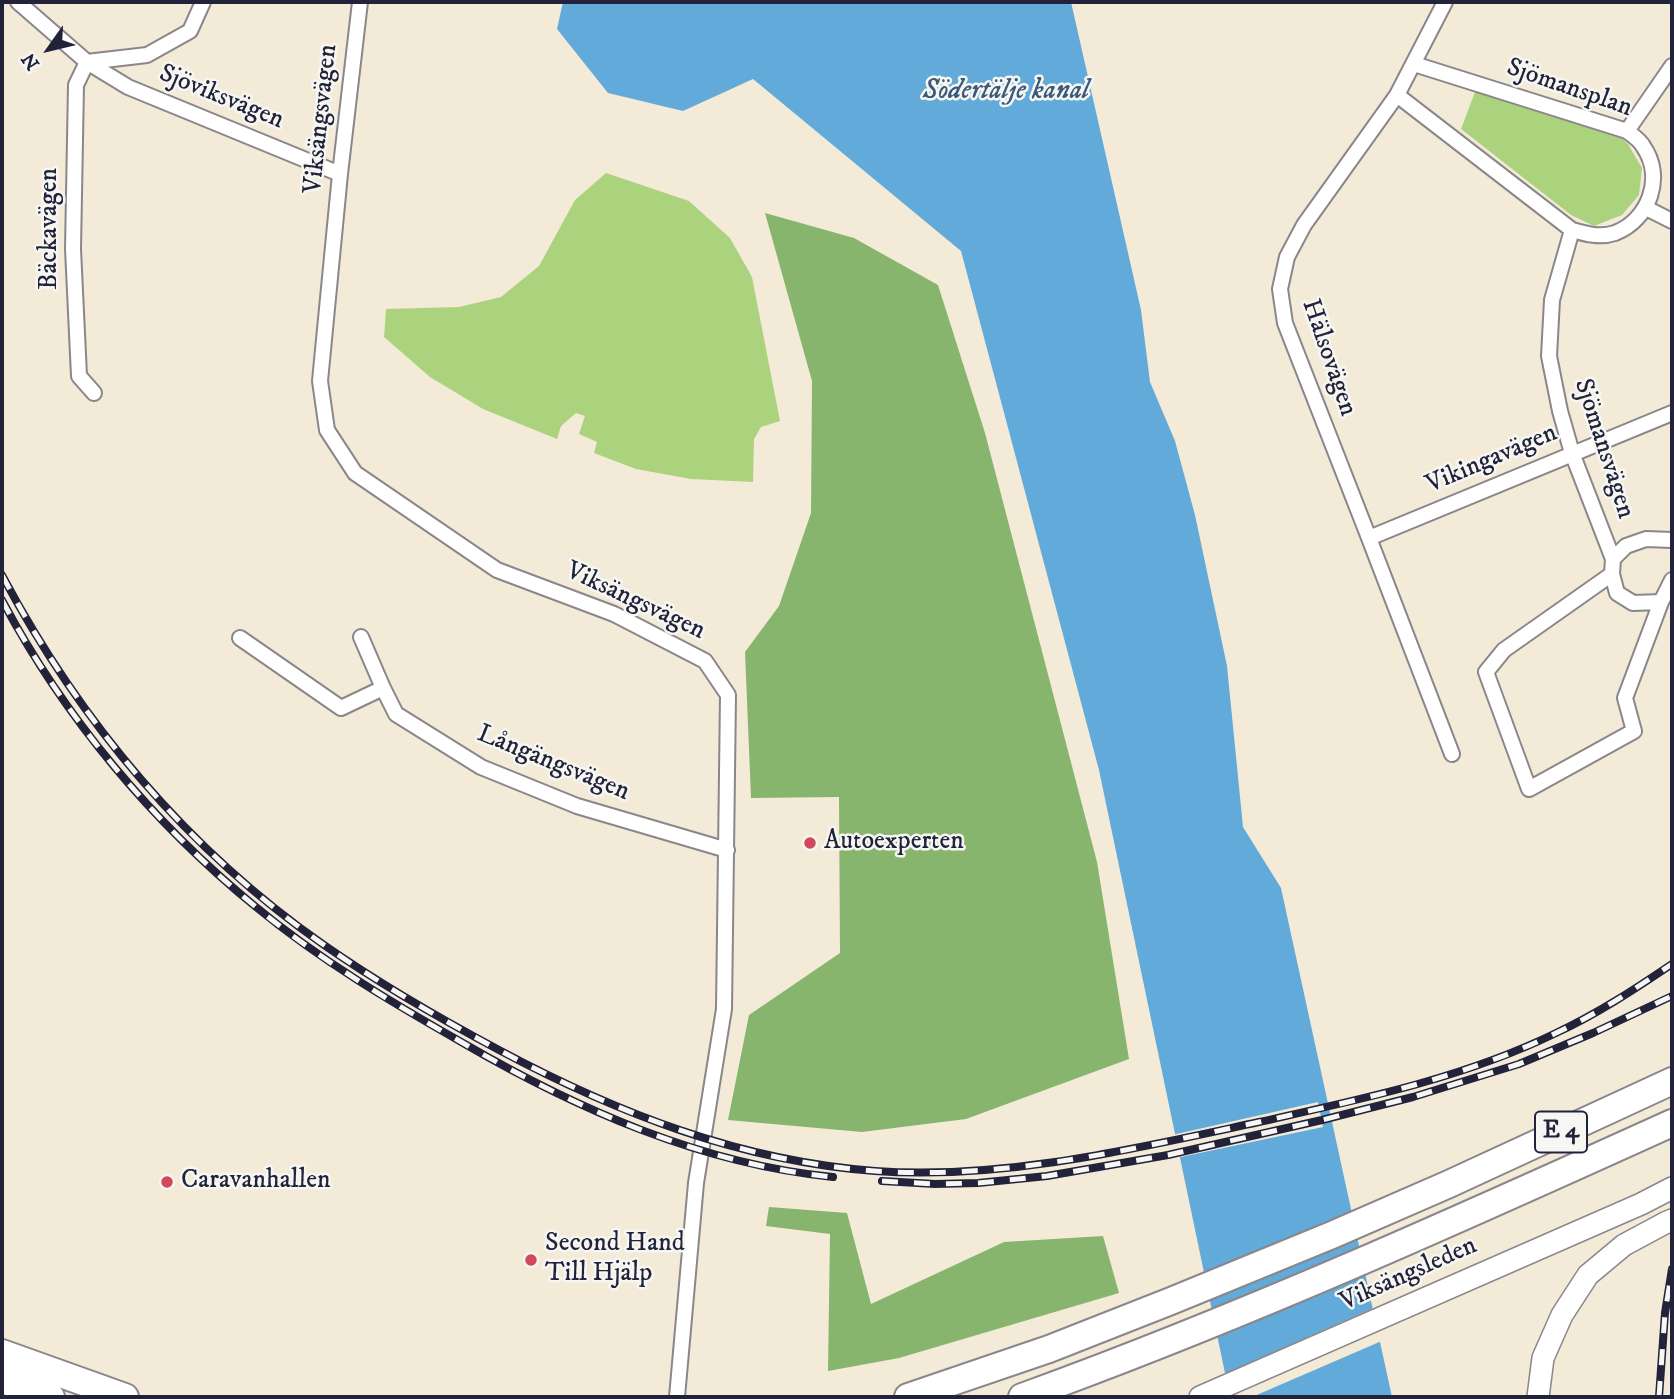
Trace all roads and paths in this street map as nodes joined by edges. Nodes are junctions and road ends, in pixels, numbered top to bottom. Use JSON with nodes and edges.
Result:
{"nodes":[{"id":1,"x":18,"y":2,"type":"edge"},
{"id":2,"x":204,"y":2,"type":"edge"},
{"id":3,"x":360,"y":2,"type":"edge"},
{"id":4,"x":1445,"y":2,"type":"edge"},
{"id":5,"x":87,"y":62,"type":"junction"},
{"id":6,"x":1413,"y":64,"type":"junction"},
{"id":7,"x":1672,"y":66,"type":"edge"},
{"id":8,"x":1397,"y":95,"type":"junction"},
{"id":9,"x":1627,"y":131,"type":"junction"},
{"id":10,"x":340,"y":174,"type":"junction"},
{"id":11,"x":1646,"y":208,"type":"junction"},
{"id":12,"x":1672,"y":221,"type":"edge"},
{"id":13,"x":1572,"y":230,"type":"junction"},
{"id":14,"x":94,"y":393,"type":"dead end"},
{"id":15,"x":1672,"y":413,"type":"edge"},
{"id":16,"x":1572,"y":453,"type":"junction"},
{"id":17,"x":1369,"y":538,"type":"junction"},
{"id":18,"x":1672,"y":540,"type":"edge"},
{"id":19,"x":1614,"y":559,"type":"junction"},
{"id":20,"x":1612,"y":574,"type":"junction"},
{"id":21,"x":1672,"y":580,"type":"edge"},
{"id":22,"x":1661,"y":602,"type":"junction"},
{"id":23,"x":361,"y":637,"type":"dead end"},
{"id":24,"x":240,"y":638,"type":"dead end"},
{"id":25,"x":383,"y":688,"type":"junction"},
{"id":26,"x":1452,"y":754,"type":"dead end"},
{"id":27,"x":727,"y":850,"type":"junction"},
{"id":28,"x":1672,"y":1081,"type":"edge"},
{"id":29,"x":1672,"y":1123,"type":"edge"},
{"id":30,"x":1672,"y":1190,"type":"edge"},
{"id":31,"x":1672,"y":1220,"type":"edge"},
{"id":32,"x":2,"y":1353,"type":"edge"},
{"id":33,"x":2,"y":1380,"type":"edge"},
{"id":34,"x":51,"y":1397,"type":"edge"},
{"id":35,"x":125,"y":1397,"type":"edge"},
{"id":36,"x":677,"y":1397,"type":"edge"},
{"id":37,"x":908,"y":1397,"type":"edge"},
{"id":38,"x":1021,"y":1397,"type":"edge"},
{"id":39,"x":1200,"y":1397,"type":"edge"},
{"id":40,"x":1538,"y":1397,"type":"edge"}],
"edges":[{"from":1,"to":5,"type":"street","name":"Sjöviksvägen"},
{"from":2,"to":5,"type":"street"},
{"from":3,"to":10,"type":"street","name":"Viksängsvägen"},
{"from":4,"to":6,"type":"street","name":"Hälsovägen"},
{"from":5,"to":10,"type":"street","name":"Sjöviksvägen"},
{"from":5,"to":14,"type":"street","name":"Bäckavägen"},
{"from":6,"to":8,"type":"street","name":"Hälsovägen"},
{"from":6,"to":9,"type":"street","name":"Sjömansplan"},
{"from":7,"to":9,"type":"street"},
{"from":8,"to":13,"type":"street"},
{"from":8,"to":17,"type":"street","name":"Hälsovägen"},
{"from":9,"to":11,"type":"street","name":"Sjömansplan"},
{"from":10,"to":27,"type":"street","name":"Viksängsvägen"},
{"from":11,"to":12,"type":"street"},
{"from":11,"to":13,"type":"street"},
{"from":13,"to":16,"type":"street","name":"Sjömansvägen"},
{"from":15,"to":16,"type":"street","name":"Vikingavägen"},
{"from":16,"to":17,"type":"street","name":"Vikingavägen"},
{"from":16,"to":19,"type":"street","name":"Sjömansvägen"},
{"from":17,"to":26,"type":"street","name":"Hälsovägen"},
{"from":18,"to":19,"type":"street","name":"Sjömansvägen"},
{"from":19,"to":20,"type":"street","name":"Sjömansvägen"},
{"from":20,"to":22,"type":"street"},
{"from":20,"to":22,"type":"street"},
{"from":21,"to":22,"type":"street"},
{"from":23,"to":25,"type":"street","name":"Långängsvägen"},
{"from":24,"to":25,"type":"street"},
{"from":25,"to":27,"type":"street","name":"Långängsvägen"},
{"from":27,"to":36,"type":"street","name":"Viksängsvägen"},
{"from":28,"to":37,"type":"highway","number":"E 4"},
{"from":29,"to":38,"type":"highway","number":"E 4"},
{"from":30,"to":39,"type":"main road","name":"Viksängsleden"},
{"from":31,"to":40,"type":"main road"},
{"from":32,"to":35,"type":"highway"},
{"from":33,"to":34,"type":"highway"}]}
